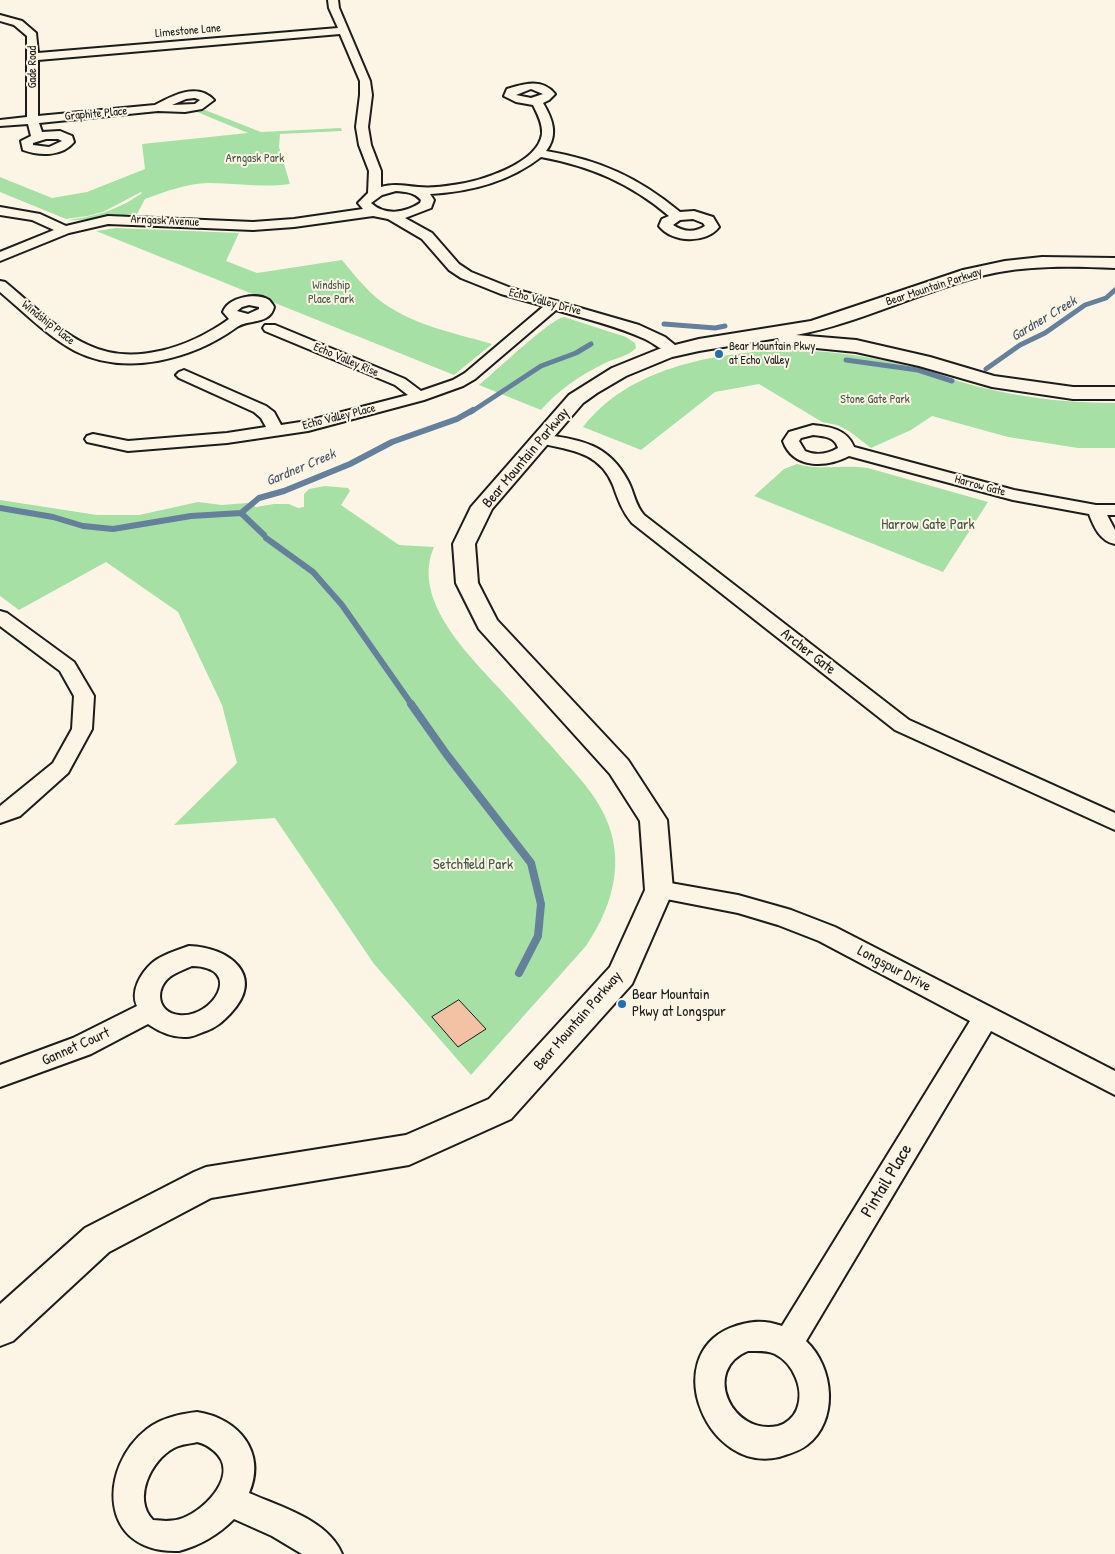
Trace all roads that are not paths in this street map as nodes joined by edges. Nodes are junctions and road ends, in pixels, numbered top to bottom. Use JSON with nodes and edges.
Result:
{"nodes":[{"id":1,"x":333,"y":0,"type":"edge"},
{"id":2,"x":0,"y":18,"type":"edge"},
{"id":3,"x":344,"y":31,"type":"junction"},
{"id":4,"x":34,"y":56,"type":"junction"},
{"id":5,"x":536,"y":101,"type":"dead end"},
{"id":6,"x":158,"y":108,"type":"dead end"},
{"id":7,"x":33,"y":120,"type":"junction"},
{"id":8,"x":0,"y":123,"type":"edge"},
{"id":9,"x":37,"y":136,"type":"dead end"},
{"id":10,"x":538,"y":153,"type":"junction"},
{"id":11,"x":375,"y":171,"type":"junction"},
{"id":12,"x":400,"y":188,"type":"junction"},
{"id":13,"x":454,"y":189,"type":"junction"},
{"id":14,"x":418,"y":191,"type":"junction"},
{"id":15,"x":374,"y":193,"type":"junction"},
{"id":16,"x":424,"y":205,"type":"junction"},
{"id":17,"x":369,"y":208,"type":"junction"},
{"id":18,"x":0,"y":211,"type":"edge"},
{"id":19,"x":392,"y":216,"type":"junction"},
{"id":20,"x":677,"y":216,"type":"dead end"},
{"id":21,"x":65,"y":230,"type":"junction"},
{"id":22,"x":427,"y":236,"type":"junction"},
{"id":23,"x":0,"y":257,"type":"edge"},
{"id":24,"x":1115,"y":263,"type":"edge"},
{"id":25,"x":0,"y":285,"type":"edge"},
{"id":26,"x":555,"y":304,"type":"junction"},
{"id":27,"x":239,"y":318,"type":"dead end"},
{"id":28,"x":270,"y":328,"type":"dead end"},
{"id":29,"x":758,"y":337,"type":"junction"},
{"id":30,"x":674,"y":350,"type":"junction"},
{"id":31,"x":184,"y":375,"type":"dead end"},
{"id":32,"x":1115,"y":393,"type":"edge"},
{"id":33,"x":418,"y":397,"type":"junction"},
{"id":34,"x":276,"y":431,"type":"junction"},
{"id":35,"x":93,"y":438,"type":"dead end"},
{"id":36,"x":541,"y":439,"type":"junction"},
{"id":37,"x":847,"y":450,"type":"dead end"},
{"id":38,"x":1096,"y":510,"type":"junction"},
{"id":39,"x":1115,"y":510,"type":"edge"},
{"id":40,"x":1115,"y":539,"type":"edge"},
{"id":41,"x":0,"y":618,"type":"edge"},
{"id":42,"x":0,"y":815,"type":"edge"},
{"id":43,"x":1115,"y":822,"type":"edge"},
{"id":44,"x":659,"y":890,"type":"junction"},
{"id":45,"x":150,"y":1011,"type":"dead end"},
{"id":46,"x":986,"y":1017,"type":"junction"},
{"id":47,"x":0,"y":1076,"type":"edge"},
{"id":48,"x":1115,"y":1084,"type":"edge"},
{"id":49,"x":0,"y":1328,"type":"edge"},
{"id":50,"x":787,"y":1345,"type":"dead end"},
{"id":51,"x":234,"y":1504,"type":"dead end"},
{"id":52,"x":326,"y":1554,"type":"edge"}],
"edges":[{"from":1,"to":3,"type":"street"},
{"from":2,"to":4,"type":"street","name":"Gade Road"},
{"from":3,"to":4,"type":"street","name":"Limestone Lane"},
{"from":3,"to":11,"type":"street"},
{"from":4,"to":7,"type":"street","name":"Gade Road"},
{"from":5,"to":10,"type":"street"},
{"from":6,"to":7,"type":"street","name":"Graphite Place"},
{"from":7,"to":8,"type":"street","name":"Graphite Place"},
{"from":7,"to":9,"type":"street","name":"Gade Road"},
{"from":10,"to":13,"type":"street"},
{"from":10,"to":20,"type":"street"},
{"from":11,"to":12,"type":"street"},
{"from":11,"to":15,"type":"street"},
{"from":12,"to":14,"type":"street"},
{"from":12,"to":15,"type":"street"},
{"from":13,"to":14,"type":"street"},
{"from":13,"to":16,"type":"street"},
{"from":14,"to":16,"type":"street"},
{"from":15,"to":17,"type":"street"},
{"from":16,"to":19,"type":"street"},
{"from":16,"to":22,"type":"street","name":"Echo Valley Drive"},
{"from":17,"to":19,"type":"street","name":"Arngask Avenue"},
{"from":17,"to":21,"type":"street","name":"Arngask Avenue"},
{"from":18,"to":21,"type":"street"},
{"from":19,"to":22,"type":"street","name":"Echo Valley Drive"},
{"from":21,"to":23,"type":"street","name":"Arngask Avenue"},
{"from":22,"to":26,"type":"street","name":"Echo Valley Drive"},
{"from":24,"to":29,"type":"street","name":"Bear Mountain Parkway"},
{"from":25,"to":27,"type":"street","name":"Windship Place"},
{"from":26,"to":30,"type":"street","name":"Echo Valley Drive"},
{"from":26,"to":33,"type":"street","name":"Echo Valley Place"},
{"from":28,"to":33,"type":"street","name":"Echo Valley Rise"},
{"from":29,"to":30,"type":"street","name":"Bear Mountain Parkway"},
{"from":29,"to":32,"type":"street","name":"Bear Mountain Parkway"},
{"from":30,"to":36,"type":"street","name":"Bear Mountain Parkway"},
{"from":31,"to":34,"type":"street"},
{"from":33,"to":34,"type":"street","name":"Echo Valley Place"},
{"from":34,"to":35,"type":"street","name":"Echo Valley Place"},
{"from":36,"to":43,"type":"street","name":"Archer Gate"},
{"from":36,"to":44,"type":"street","name":"Bear Mountain Parkway"},
{"from":37,"to":38,"type":"street","name":"Harrow Gate"},
{"from":38,"to":39,"type":"street","name":"Harrow Gate"},
{"from":38,"to":40,"type":"street"},
{"from":41,"to":42,"type":"street"},
{"from":44,"to":46,"type":"street","name":"Longspur Drive"},
{"from":44,"to":49,"type":"street","name":"Bear Mountain Parkway"},
{"from":45,"to":47,"type":"street","name":"Gannet Court"},
{"from":46,"to":48,"type":"street","name":"Longspur Drive"},
{"from":46,"to":50,"type":"street","name":"Pintail Place"},
{"from":51,"to":52,"type":"street"}]}
